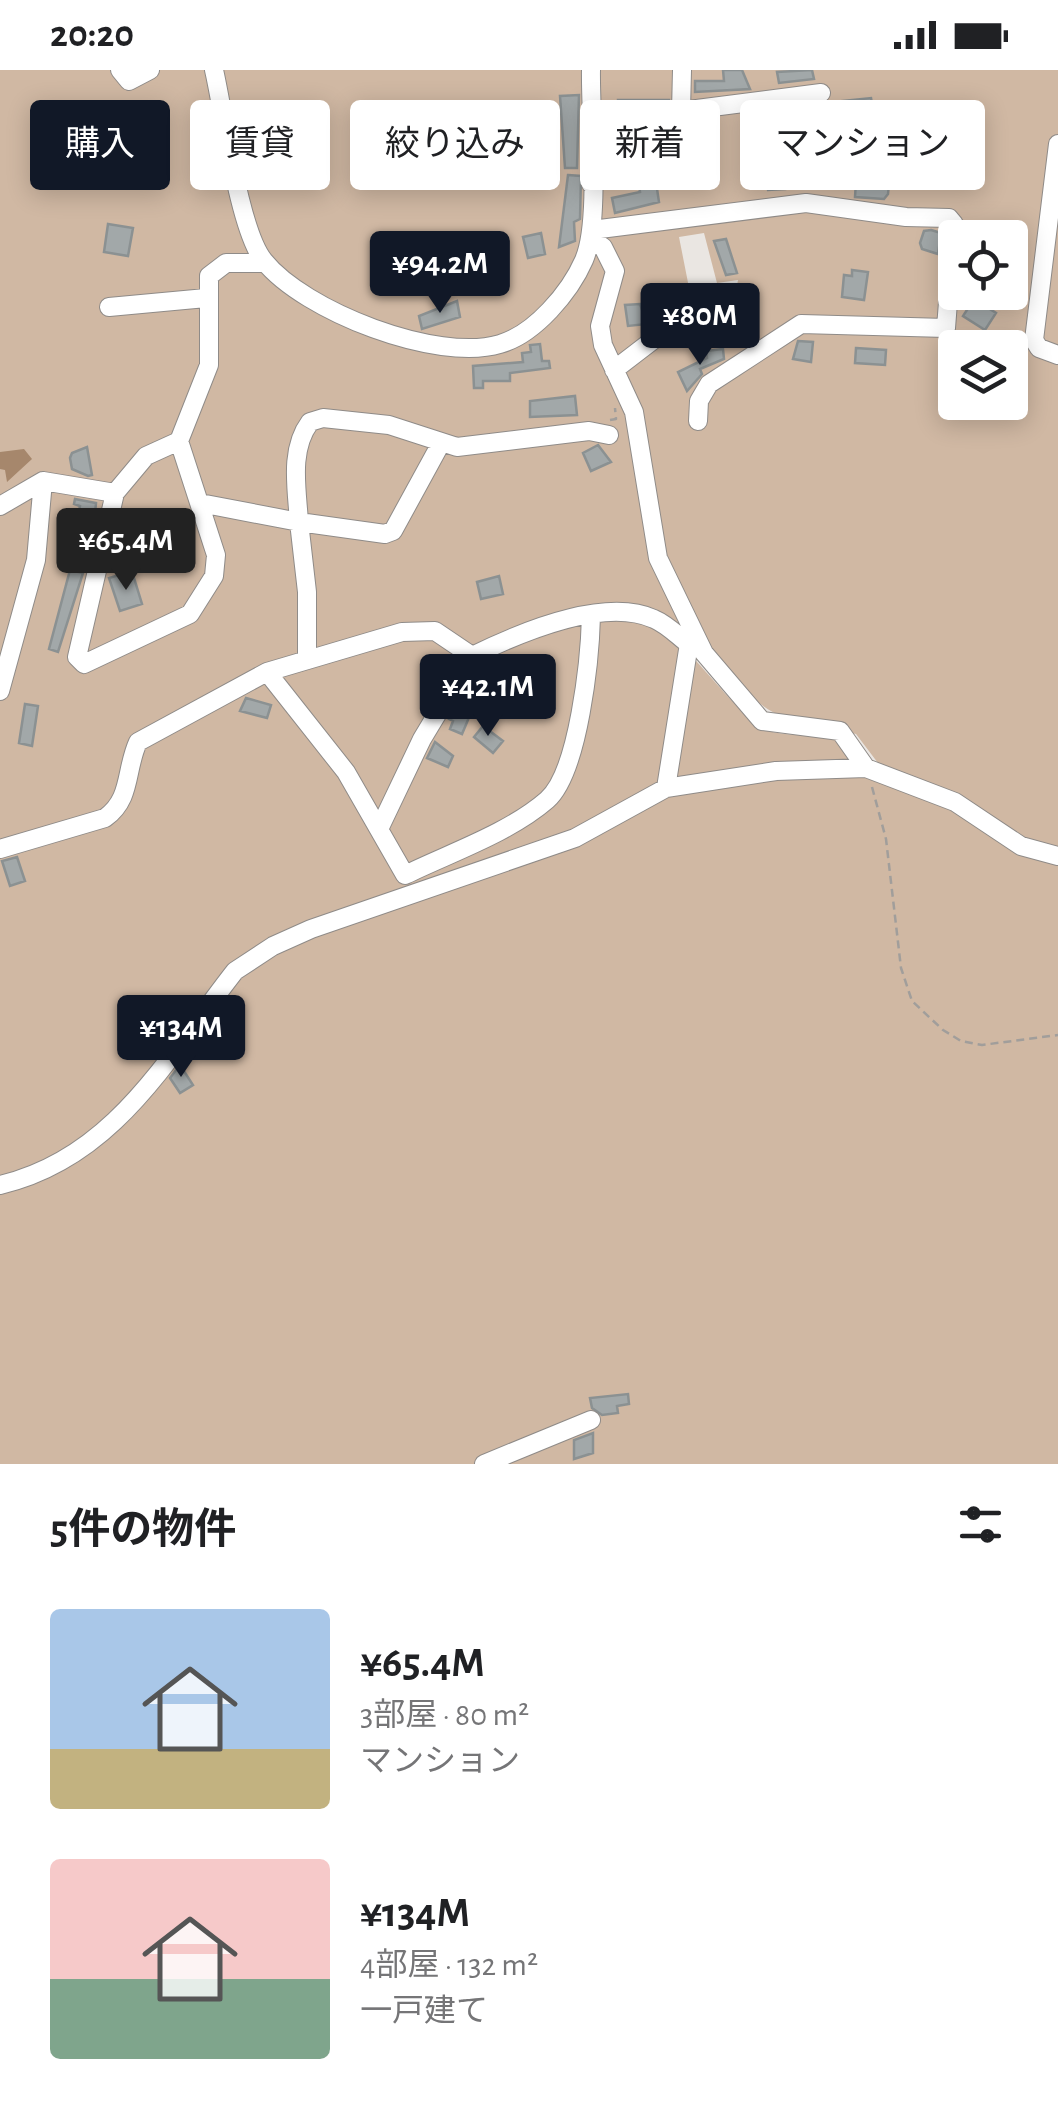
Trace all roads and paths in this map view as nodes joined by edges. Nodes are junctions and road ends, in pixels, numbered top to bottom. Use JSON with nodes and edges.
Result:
{"nodes":[{"id":1,"x":120,"y":70,"type":"edge"},
{"id":2,"x":150,"y":70,"type":"edge"},
{"id":3,"x":214,"y":70,"type":"edge"},
{"id":4,"x":591,"y":70,"type":"edge"},
{"id":5,"x":682,"y":70,"type":"edge"},
{"id":6,"x":821,"y":94,"type":"dead end"},
{"id":7,"x":591,"y":100,"type":"edge"},
{"id":8,"x":681,"y":100,"type":"edge"},
{"id":9,"x":720,"y":106,"type":"edge"},
{"id":10,"x":1058,"y":144,"type":"edge"},
{"id":11,"x":591,"y":190,"type":"edge"},
{"id":12,"x":591,"y":234,"type":"junction"},
{"id":13,"x":264,"y":263,"type":"junction"},
{"id":14,"x":206,"y":298,"type":"junction"},
{"id":15,"x":108,"y":307,"type":"dead end"},
{"id":16,"x":657,"y":337,"type":"dead end"},
{"id":17,"x":1058,"y":355,"type":"edge"},
{"id":18,"x":614,"y":370,"type":"junction"},
{"id":19,"x":614,"y":400,"type":"dead end"},
{"id":20,"x":698,"y":422,"type":"dead end"},
{"id":21,"x":604,"y":428,"type":"joint"},
{"id":22,"x":179,"y":441,"type":"junction"},
{"id":23,"x":440,"y":445,"type":"junction"},
{"id":24,"x":43,"y":481,"type":"junction"},
{"id":25,"x":115,"y":493,"type":"junction"},
{"id":26,"x":200,"y":503,"type":"junction"},
{"id":27,"x":0,"y":506,"type":"edge"},
{"id":28,"x":299,"y":522,"type":"junction"},
{"id":29,"x":591,"y":616,"type":"junction"},
{"id":30,"x":689,"y":636,"type":"junction"},
{"id":31,"x":472,"y":656,"type":"junction"},
{"id":32,"x":307,"y":657,"type":"junction"},
{"id":33,"x":268,"y":672,"type":"junction"},
{"id":34,"x":0,"y":691,"type":"edge"},
{"id":35,"x":483,"y":700,"type":"dead end"},
{"id":36,"x":864,"y":768,"type":"junction"},
{"id":37,"x":666,"y":788,"type":"junction"},
{"id":38,"x":380,"y":827,"type":"junction"},
{"id":39,"x":0,"y":849,"type":"edge"},
{"id":40,"x":1058,"y":856,"type":"edge"},
{"id":41,"x":1058,"y":1035,"type":"edge"},
{"id":42,"x":0,"y":1185,"type":"edge"},
{"id":43,"x":591,"y":1420,"type":"dead end"},
{"id":44,"x":484,"y":1464,"type":"edge"}],
"edges":[{"from":1,"to":2,"type":"street"},
{"from":3,"to":13,"type":"street"},
{"from":4,"to":7,"type":"street"},
{"from":5,"to":8,"type":"street"},
{"from":6,"to":9,"type":"street"},
{"from":10,"to":17,"type":"street"},
{"from":11,"to":12,"type":"street"},
{"from":12,"to":13,"type":"street"},
{"from":12,"to":18,"type":"street"},
{"from":12,"to":20,"type":"street"},
{"from":13,"to":14,"type":"street"},
{"from":14,"to":15,"type":"street"},
{"from":14,"to":22,"type":"street"},
{"from":16,"to":18,"type":"street"},
{"from":18,"to":30,"type":"street"},
{"from":19,"to":21,"type":"path"},
{"from":21,"to":23,"type":"street"},
{"from":22,"to":25,"type":"street"},
{"from":22,"to":26,"type":"street"},
{"from":23,"to":28,"type":"street"},
{"from":23,"to":28,"type":"street"},
{"from":24,"to":25,"type":"street"},
{"from":24,"to":27,"type":"street"},
{"from":24,"to":34,"type":"street"},
{"from":25,"to":26,"type":"street"},
{"from":26,"to":28,"type":"street"},
{"from":28,"to":32,"type":"street"},
{"from":29,"to":30,"type":"street"},
{"from":29,"to":31,"type":"street"},
{"from":29,"to":38,"type":"street"},
{"from":30,"to":36,"type":"street"},
{"from":30,"to":37,"type":"street"},
{"from":31,"to":32,"type":"street"},
{"from":31,"to":35,"type":"street"},
{"from":31,"to":38,"type":"street"},
{"from":32,"to":33,"type":"street"},
{"from":33,"to":38,"type":"street"},
{"from":33,"to":39,"type":"street"},
{"from":36,"to":37,"type":"street"},
{"from":36,"to":40,"type":"street"},
{"from":36,"to":41,"type":"path"},
{"from":37,"to":42,"type":"street"},
{"from":43,"to":44,"type":"street"}]}
